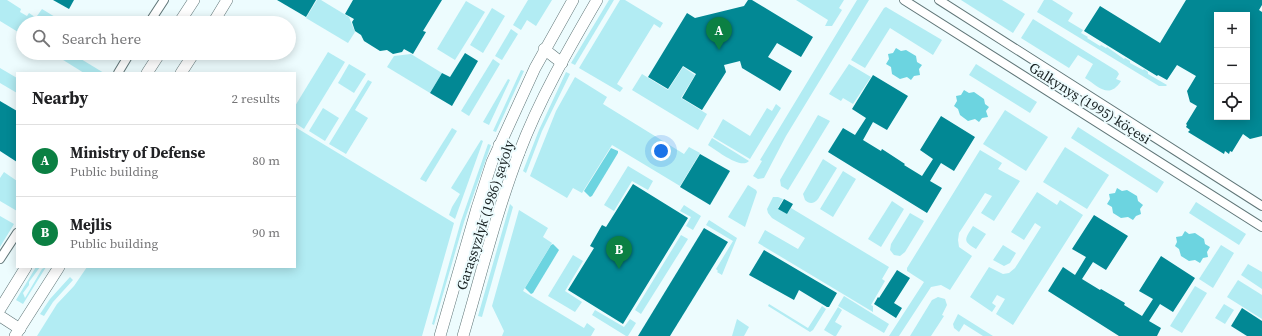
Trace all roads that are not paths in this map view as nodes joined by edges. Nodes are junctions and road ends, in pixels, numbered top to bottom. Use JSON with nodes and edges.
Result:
{"nodes":[{"id":1,"x":164,"y":0,"type":"edge"},
{"id":2,"x":194,"y":0,"type":"edge"},
{"id":3,"x":227,"y":0,"type":"edge"},
{"id":4,"x":573,"y":0,"type":"edge"},
{"id":5,"x":597,"y":0,"type":"edge"},
{"id":6,"x":904,"y":0,"type":"edge"},
{"id":7,"x":939,"y":0,"type":"edge"},
{"id":8,"x":154,"y":16,"type":"edge"},
{"id":9,"x":184,"y":16,"type":"edge"},
{"id":10,"x":217,"y":16,"type":"edge"},
{"id":11,"x":544,"y":49,"type":"junction"},
{"id":12,"x":126,"y":60,"type":"edge"},
{"id":13,"x":155,"y":60,"type":"edge"},
{"id":14,"x":189,"y":60,"type":"edge"},
{"id":15,"x":562,"y":63,"type":"junction"},
{"id":16,"x":119,"y":72,"type":"edge"},
{"id":17,"x":148,"y":72,"type":"edge"},
{"id":18,"x":182,"y":72,"type":"edge"},
{"id":19,"x":499,"y":145,"type":"junction"},
{"id":20,"x":519,"y":153,"type":"junction"},
{"id":21,"x":1262,"y":206,"type":"edge"},
{"id":22,"x":1262,"y":227,"type":"edge"},
{"id":23,"x":16,"y":235,"type":"edge"},
{"id":24,"x":0,"y":259,"type":"edge"},
{"id":25,"x":25,"y":268,"type":"edge"},
{"id":26,"x":58,"y":268,"type":"edge"},
{"id":27,"x":0,"y":310,"type":"edge"},
{"id":28,"x":0,"y":316,"type":"edge"},
{"id":29,"x":17,"y":332,"type":"edge"},
{"id":30,"x":440,"y":336,"type":"edge"},
{"id":31,"x":463,"y":336,"type":"edge"}],
"edges":[{"from":1,"to":8,"type":"street"},
{"from":2,"to":9,"type":"main road"},
{"from":3,"to":10,"type":"main road"},
{"from":4,"to":11,"type":"main road","name":"Garaşsyzlyk (1986) şaýoly"},
{"from":5,"to":15,"type":"main road","name":"Garaşsyzlyk (1986) şaýoly"},
{"from":6,"to":22,"type":"street","name":"Galkynyş (1995) köçesi"},
{"from":7,"to":21,"type":"street","name":"Galkynyş (1995) köçesi"},
{"from":11,"to":15,"type":"main road"},
{"from":11,"to":19,"type":"main road","name":"Garaşsyzlyk (1986) şaýoly"},
{"from":12,"to":16,"type":"street"},
{"from":13,"to":17,"type":"main road"},
{"from":14,"to":18,"type":"main road"},
{"from":15,"to":20,"type":"main road","name":"Garaşsyzlyk (1986) şaýoly"},
{"from":19,"to":20,"type":"main road"},
{"from":19,"to":30,"type":"main road","name":"Garaşsyzlyk (1986) şaýoly"},
{"from":20,"to":31,"type":"main road","name":"Garaşsyzlyk (1986) şaýoly"},
{"from":23,"to":24,"type":"street"},
{"from":25,"to":27,"type":"main road"},
{"from":26,"to":29,"type":"main road"},
{"from":28,"to":29,"type":"main road"}]}
